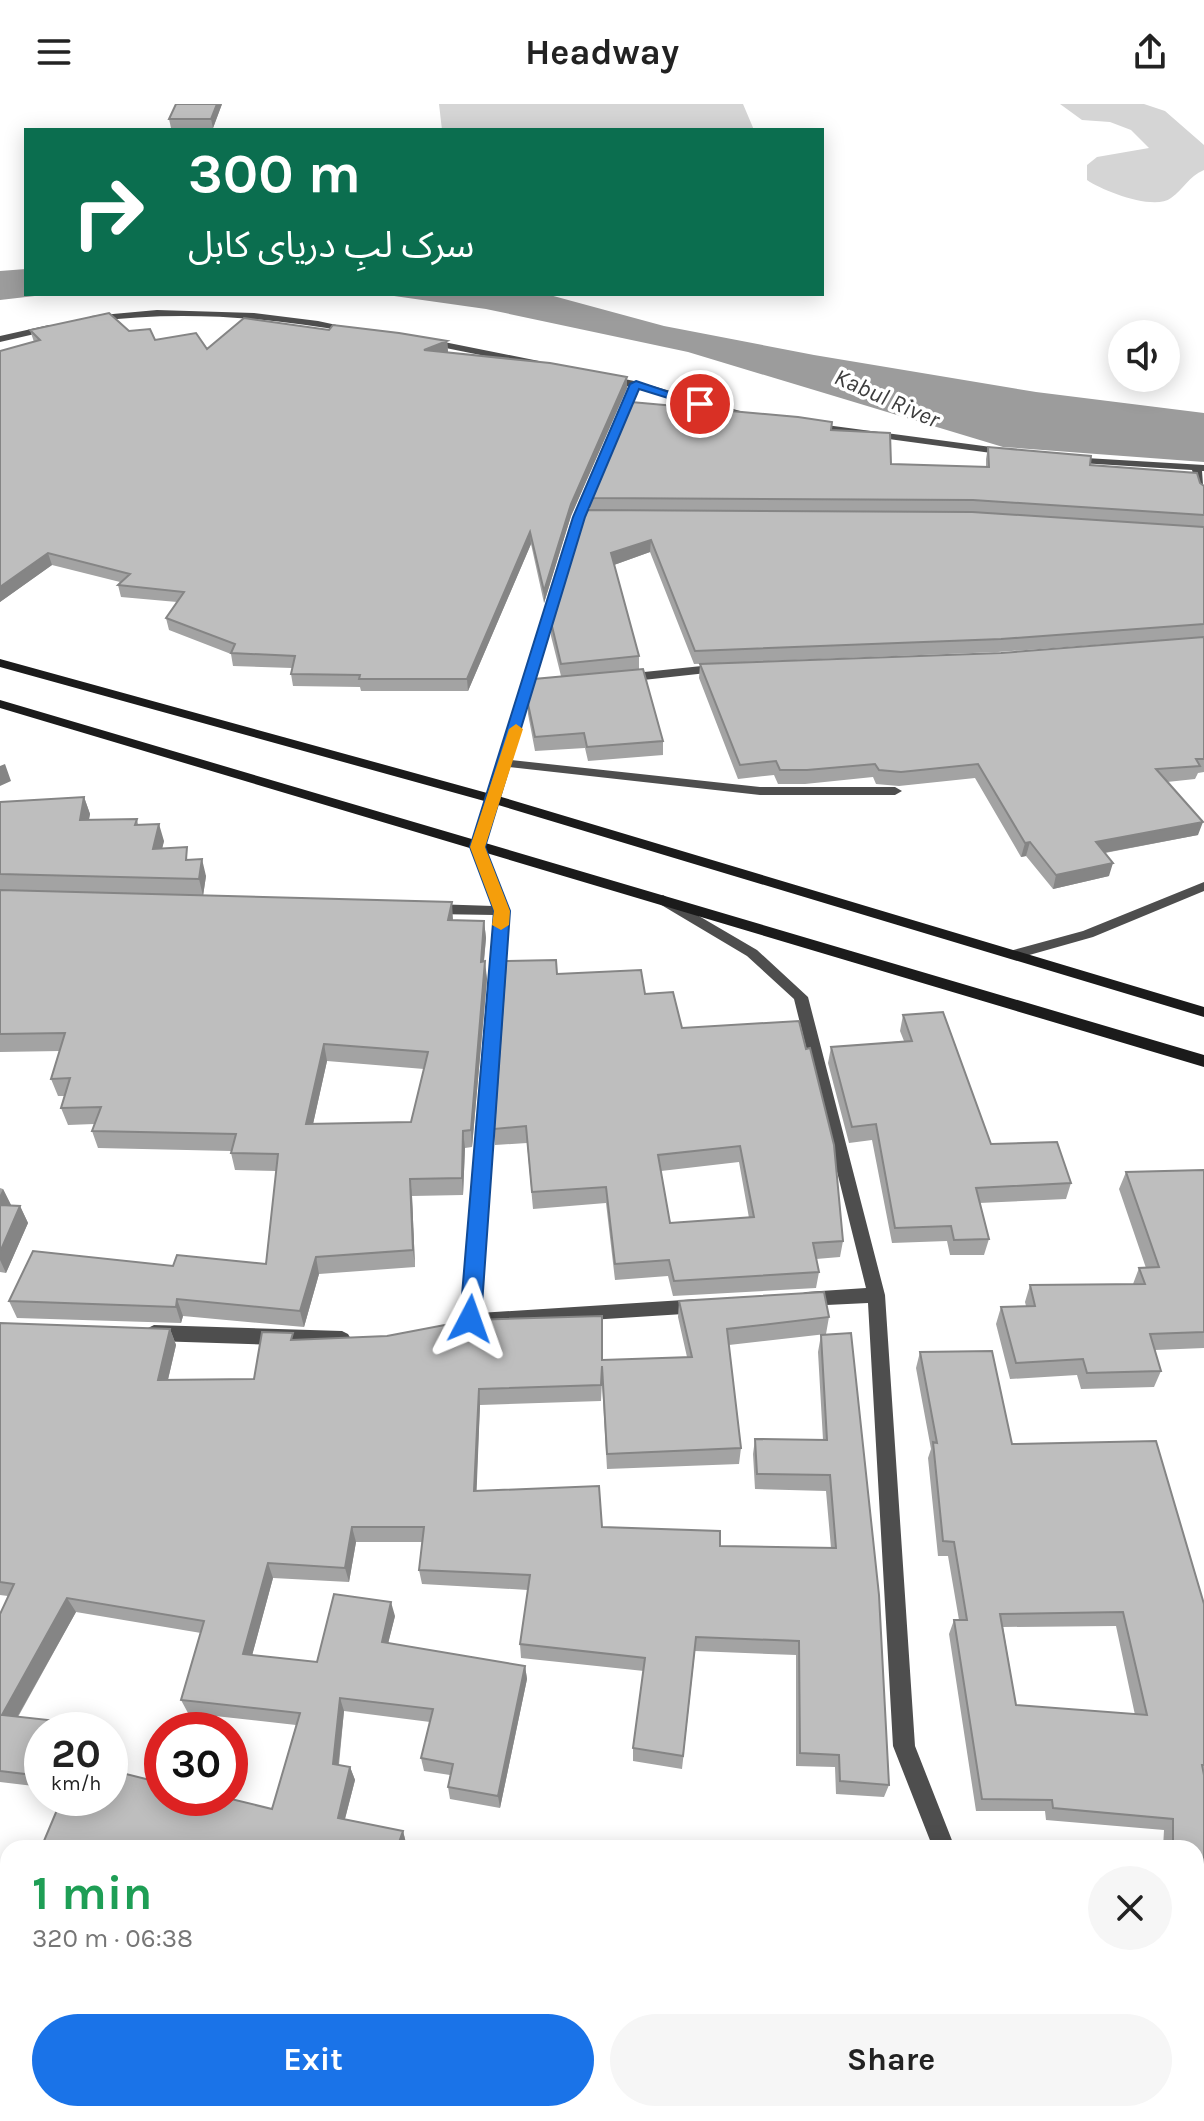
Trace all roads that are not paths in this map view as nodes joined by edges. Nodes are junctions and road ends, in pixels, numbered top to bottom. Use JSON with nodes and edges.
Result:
{"nodes":[{"id":1,"x":80,"y":322,"type":"edge"},
{"id":2,"x":66,"y":325,"type":"edge"},
{"id":3,"x":360,"y":330,"type":"edge"},
{"id":4,"x":0,"y":339,"type":"edge"},
{"id":5,"x":416,"y":340,"type":"edge"},
{"id":6,"x":544,"y":365,"type":"edge"},
{"id":7,"x":590,"y":375,"type":"edge"},
{"id":8,"x":636,"y":384,"type":"junction"},
{"id":9,"x":758,"y":417,"type":"edge"},
{"id":10,"x":804,"y":425,"type":"edge"},
{"id":11,"x":1019,"y":454,"type":"edge"},
{"id":12,"x":1050,"y":457,"type":"edge"},
{"id":13,"x":1200,"y":468,"type":"edge"},
{"id":14,"x":1204,"y":495,"type":"edge"},
{"id":15,"x":579,"y":517,"type":"junction"},
{"id":16,"x":595,"y":517,"type":"edge"},
{"id":17,"x":0,"y":663,"type":"edge"},
{"id":18,"x":741,"y":667,"type":"edge"},
{"id":19,"x":604,"y":680,"type":"edge"},
{"id":20,"x":543,"y":686,"type":"edge"},
{"id":21,"x":528,"y":687,"type":"junction"},
{"id":22,"x":0,"y":704,"type":"edge"},
{"id":23,"x":506,"y":763,"type":"junction"},
{"id":24,"x":895,"y":791,"type":"edge"},
{"id":25,"x":493,"y":799,"type":"junction"},
{"id":26,"x":478,"y":847,"type":"junction"},
{"id":27,"x":1204,"y":886,"type":"edge"},
{"id":28,"x":661,"y":899,"type":"junction"},
{"id":29,"x":423,"y":909,"type":"edge"},
{"id":30,"x":502,"y":911,"type":"junction"},
{"id":31,"x":1015,"y":954,"type":"junction"},
{"id":32,"x":1204,"y":1012,"type":"edge"},
{"id":33,"x":1204,"y":1061,"type":"edge"},
{"id":34,"x":876,"y":1295,"type":"junction"},
{"id":35,"x":782,"y":1301,"type":"edge"},
{"id":36,"x":720,"y":1304,"type":"edge"},
{"id":37,"x":470,"y":1319,"type":"junction"},
{"id":38,"x":444,"y":1326,"type":"edge"},
{"id":39,"x":128,"y":1332,"type":"edge"},
{"id":40,"x":360,"y":1340,"type":"edge"},
{"id":41,"x":941,"y":1840,"type":"edge"}],
"edges":[{"from":1,"to":3,"type":"street"},
{"from":2,"to":4,"type":"street"},
{"from":5,"to":6,"type":"street"},
{"from":7,"to":8,"type":"street"},
{"from":8,"to":9,"type":"street"},
{"from":8,"to":15,"type":"street"},
{"from":10,"to":11,"type":"street"},
{"from":12,"to":13,"type":"street"},
{"from":13,"to":14,"type":"street"},
{"from":15,"to":16,"type":"street"},
{"from":15,"to":21,"type":"street"},
{"from":17,"to":25,"type":"main road"},
{"from":18,"to":19,"type":"street"},
{"from":20,"to":21,"type":"street"},
{"from":21,"to":23,"type":"street"},
{"from":22,"to":26,"type":"main road"},
{"from":23,"to":24,"type":"street"},
{"from":23,"to":25,"type":"street"},
{"from":25,"to":26,"type":"street"},
{"from":25,"to":31,"type":"main road"},
{"from":26,"to":28,"type":"main road"},
{"from":26,"to":30,"type":"street"},
{"from":27,"to":31,"type":"street"},
{"from":28,"to":33,"type":"main road"},
{"from":28,"to":34,"type":"street"},
{"from":29,"to":30,"type":"street"},
{"from":30,"to":37,"type":"street"},
{"from":31,"to":32,"type":"main road"},
{"from":34,"to":35,"type":"street"},
{"from":34,"to":41,"type":"street"},
{"from":36,"to":37,"type":"street"},
{"from":37,"to":38,"type":"street"},
{"from":39,"to":40,"type":"street"}]}
